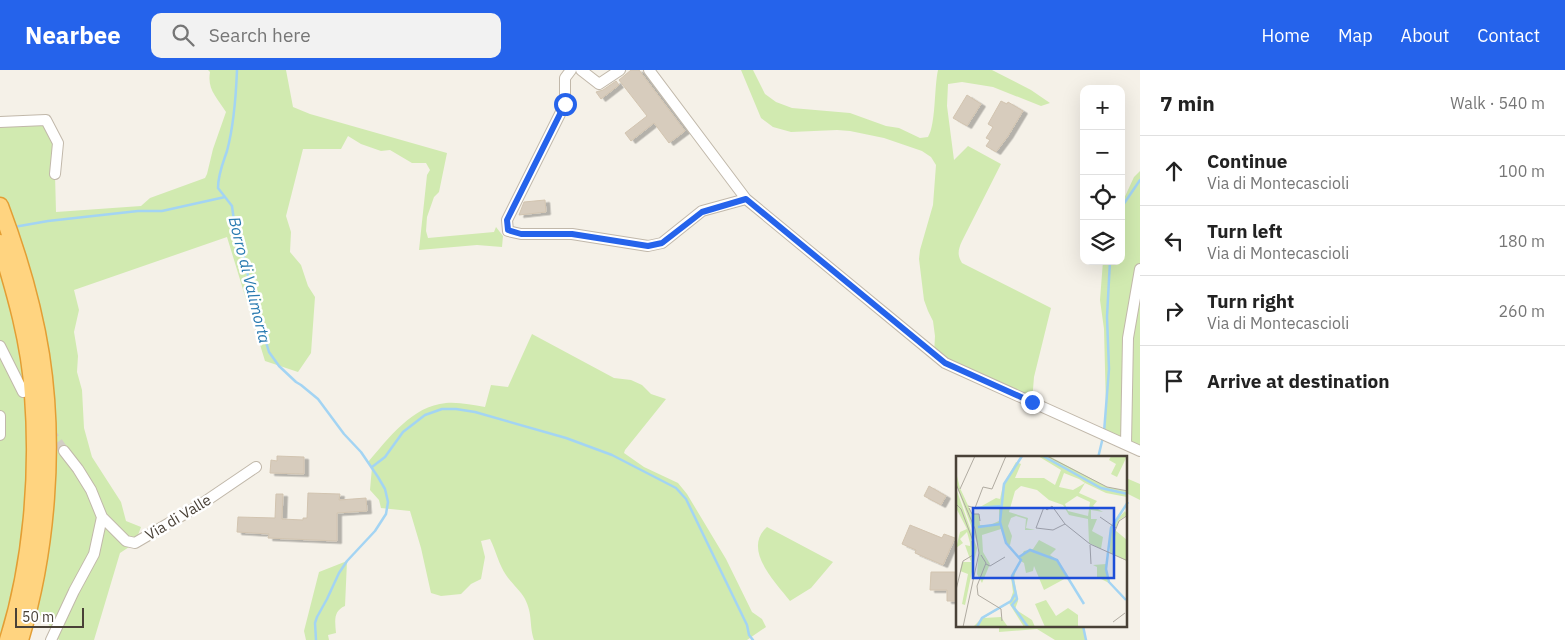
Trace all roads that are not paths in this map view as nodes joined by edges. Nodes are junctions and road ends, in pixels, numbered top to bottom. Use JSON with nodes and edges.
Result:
{"nodes":[{"id":1,"x":571,"y":70,"type":"edge"},
{"id":2,"x":581,"y":70,"type":"edge"},
{"id":3,"x":620,"y":70,"type":"edge"},
{"id":4,"x":649,"y":70,"type":"edge"},
{"id":5,"x":0,"y":122,"type":"edge"},
{"id":6,"x":54,"y":174,"type":"dead end"},
{"id":7,"x":746,"y":199,"type":"junction"},
{"id":8,"x":0,"y":206,"type":"edge"},
{"id":9,"x":0,"y":243,"type":"edge"},
{"id":10,"x":1140,"y":269,"type":"edge"},
{"id":11,"x":0,"y":346,"type":"edge"},
{"id":12,"x":23,"y":392,"type":"dead end"},
{"id":13,"x":0,"y":416,"type":"edge"},
{"id":14,"x":0,"y":434,"type":"edge"},
{"id":15,"x":1126,"y":444,"type":"junction"},
{"id":16,"x":1140,"y":451,"type":"edge"},
{"id":17,"x":64,"y":452,"type":"tunnel mouth"},
{"id":18,"x":256,"y":467,"type":"dead end"},
{"id":19,"x":102,"y":517,"type":"junction"},
{"id":20,"x":8,"y":640,"type":"edge"},
{"id":21,"x":20,"y":640,"type":"edge"},
{"id":22,"x":51,"y":640,"type":"edge"}],
"edges":[{"from":1,"to":7,"type":"street"},
{"from":2,"to":3,"type":"street"},
{"from":4,"to":7,"type":"street"},
{"from":5,"to":6,"type":"street"},
{"from":7,"to":15,"type":"street"},
{"from":8,"to":21,"type":"highway"},
{"from":9,"to":20,"type":"highway"},
{"from":10,"to":15,"type":"street"},
{"from":11,"to":12,"type":"street"},
{"from":13,"to":14,"type":"street"},
{"from":15,"to":16,"type":"street"},
{"from":17,"to":19,"type":"street","name":"Via di Valle"},
{"from":18,"to":19,"type":"street","name":"Via di Valle"},
{"from":19,"to":22,"type":"street"}]}
